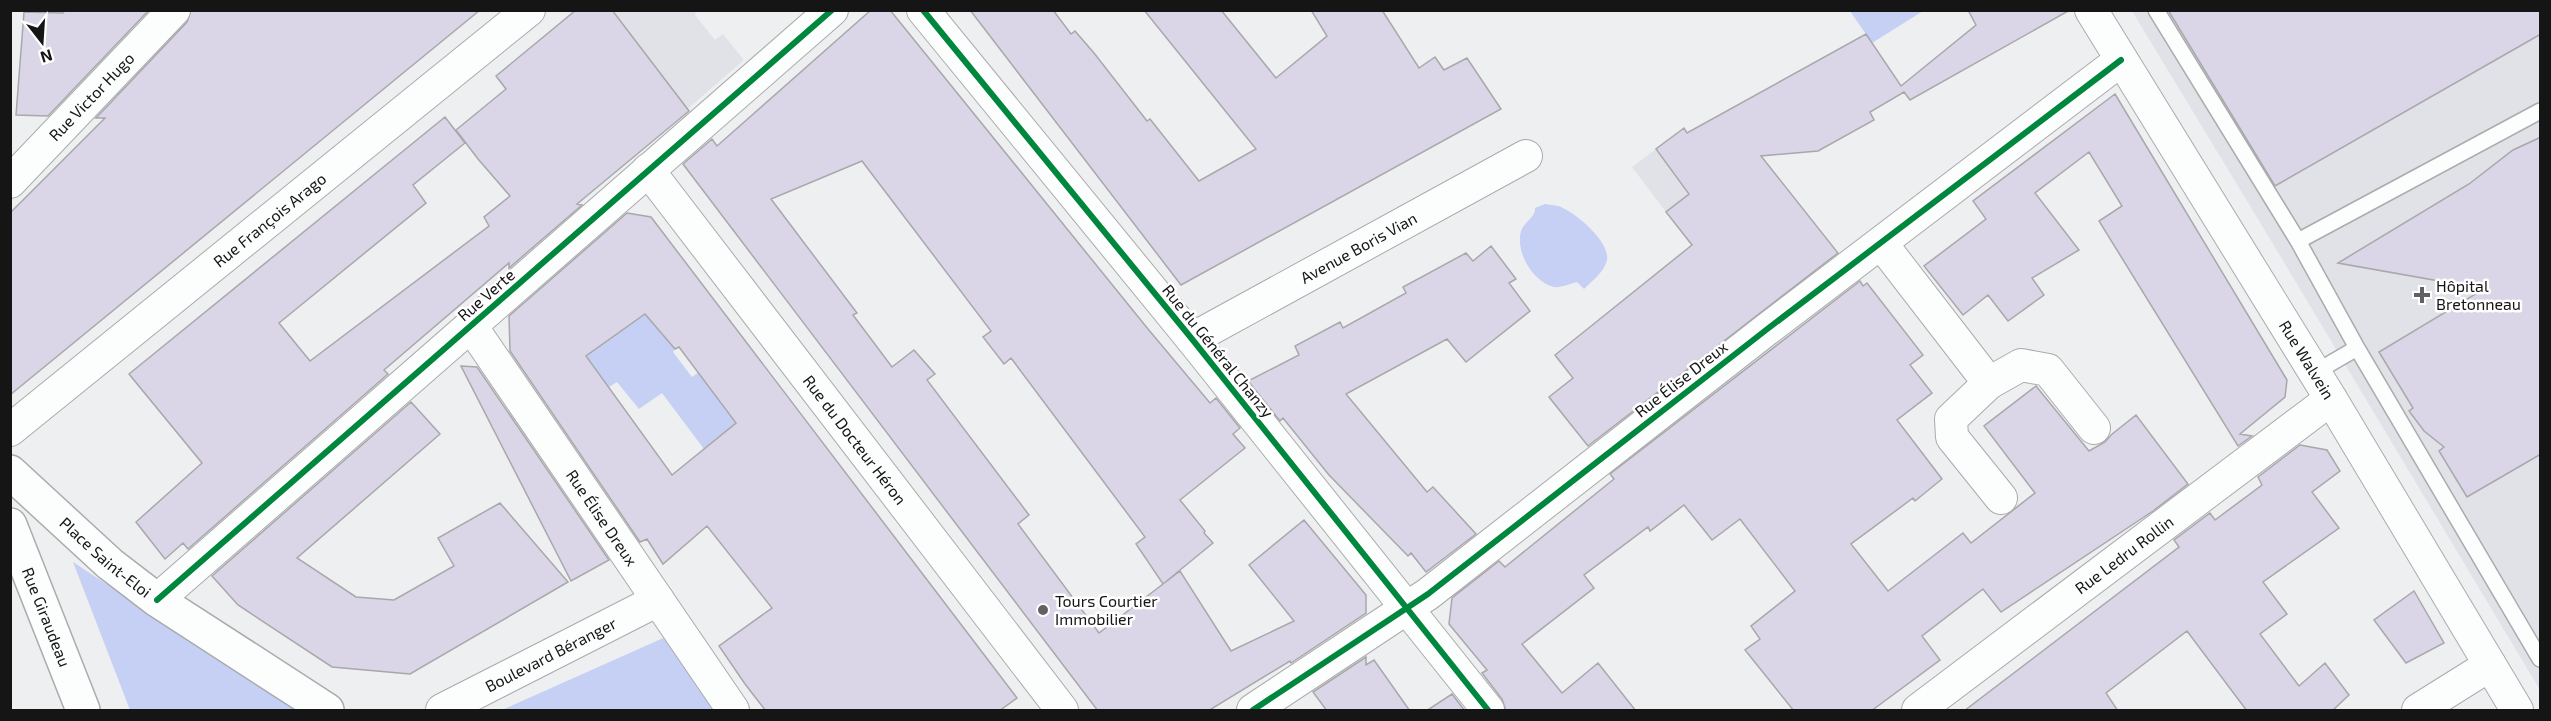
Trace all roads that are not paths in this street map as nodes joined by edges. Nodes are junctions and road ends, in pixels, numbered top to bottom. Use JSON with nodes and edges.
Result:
{"nodes":[{"id":1,"x":174,"y":10,"type":"edge"},
{"id":2,"x":529,"y":10,"type":"edge"},
{"id":3,"x":832,"y":10,"type":"edge"},
{"id":4,"x":923,"y":10,"type":"edge"},
{"id":5,"x":2091,"y":10,"type":"edge"},
{"id":6,"x":2156,"y":10,"type":"edge"},
{"id":7,"x":2121,"y":60,"type":"junction"},
{"id":8,"x":2541,"y":111,"type":"edge"},
{"id":9,"x":1527,"y":156,"type":"dead end"},
{"id":10,"x":648,"y":170,"type":"junction"},
{"id":11,"x":10,"y":182,"type":"edge"},
{"id":12,"x":2298,"y":241,"type":"junction"},
{"id":13,"x":1881,"y":243,"type":"junction"},
{"id":14,"x":471,"y":326,"type":"junction"},
{"id":15,"x":1192,"y":339,"type":"junction"},
{"id":16,"x":2357,"y":348,"type":"junction"},
{"id":17,"x":2314,"y":373,"type":"junction"},
{"id":18,"x":1989,"y":383,"type":"junction"},
{"id":19,"x":2331,"y":399,"type":"junction"},
{"id":20,"x":2094,"y":428,"type":"dead end"},
{"id":21,"x":10,"y":430,"type":"edge"},
{"id":22,"x":10,"y":472,"type":"edge"},
{"id":23,"x":2001,"y":498,"type":"dead end"},
{"id":24,"x":10,"y":525,"type":"edge"},
{"id":25,"x":157,"y":600,"type":"junction"},
{"id":26,"x":658,"y":600,"type":"junction"},
{"id":27,"x":1407,"y":609,"type":"junction"},
{"id":28,"x":2541,"y":659,"type":"edge"},
{"id":29,"x":2490,"y":665,"type":"junction"},
{"id":30,"x":83,"y":711,"type":"edge"},
{"id":31,"x":327,"y":711,"type":"edge"},
{"id":32,"x":442,"y":711,"type":"edge"},
{"id":33,"x":733,"y":711,"type":"edge"},
{"id":34,"x":1062,"y":711,"type":"edge"},
{"id":35,"x":1253,"y":711,"type":"edge"},
{"id":36,"x":1488,"y":711,"type":"edge"},
{"id":37,"x":1918,"y":711,"type":"edge"},
{"id":38,"x":2418,"y":711,"type":"edge"},
{"id":39,"x":2517,"y":711,"type":"edge"}],
"edges":[{"from":1,"to":11,"type":"street","name":"Rue Victor Hugo"},
{"from":2,"to":21,"type":"street","name":"Rue François Arago"},
{"from":3,"to":10,"type":"street","name":"Rue Verte"},
{"from":4,"to":15,"type":"street","name":"Rue du Général Chanzy"},
{"from":5,"to":7,"type":"street","name":"Rue Walvein"},
{"from":6,"to":12,"type":"lane"},
{"from":7,"to":13,"type":"street","name":"Rue Élise Dreux"},
{"from":7,"to":17,"type":"street","name":"Rue Walvein"},
{"from":8,"to":12,"type":"lane"},
{"from":9,"to":15,"type":"street","name":"Avenue Boris Vian"},
{"from":10,"to":14,"type":"street","name":"Rue Verte"},
{"from":10,"to":34,"type":"street","name":"Rue du Docteur Héron"},
{"from":12,"to":16,"type":"lane"},
{"from":13,"to":18,"type":"street"},
{"from":13,"to":27,"type":"street","name":"Rue Élise Dreux"},
{"from":14,"to":25,"type":"street","name":"Rue Verte"},
{"from":14,"to":26,"type":"street","name":"Rue Élise Dreux"},
{"from":15,"to":27,"type":"street","name":"Rue du Général Chanzy"},
{"from":16,"to":17,"type":"lane"},
{"from":16,"to":28,"type":"lane"},
{"from":17,"to":19,"type":"street","name":"Rue Walvein"},
{"from":18,"to":20,"type":"street"},
{"from":18,"to":23,"type":"street"},
{"from":19,"to":29,"type":"street","name":"Rue Walvein"},
{"from":19,"to":37,"type":"street","name":"Rue Ledru Rollin"},
{"from":22,"to":25,"type":"street","name":"Place Saint-Eloi"},
{"from":24,"to":30,"type":"street","name":"Rue Giraudeau"},
{"from":25,"to":31,"type":"street","name":"Place Saint-Eloi"},
{"from":26,"to":32,"type":"street","name":"Boulevard Béranger"},
{"from":26,"to":33,"type":"street","name":"Rue Élise Dreux"},
{"from":27,"to":35,"type":"street","name":"Rue Élise Dreux"},
{"from":27,"to":36,"type":"street","name":"Rue du Général Chanzy"},
{"from":29,"to":38,"type":"street"},
{"from":29,"to":39,"type":"street","name":"Rue Walvein"}]}
